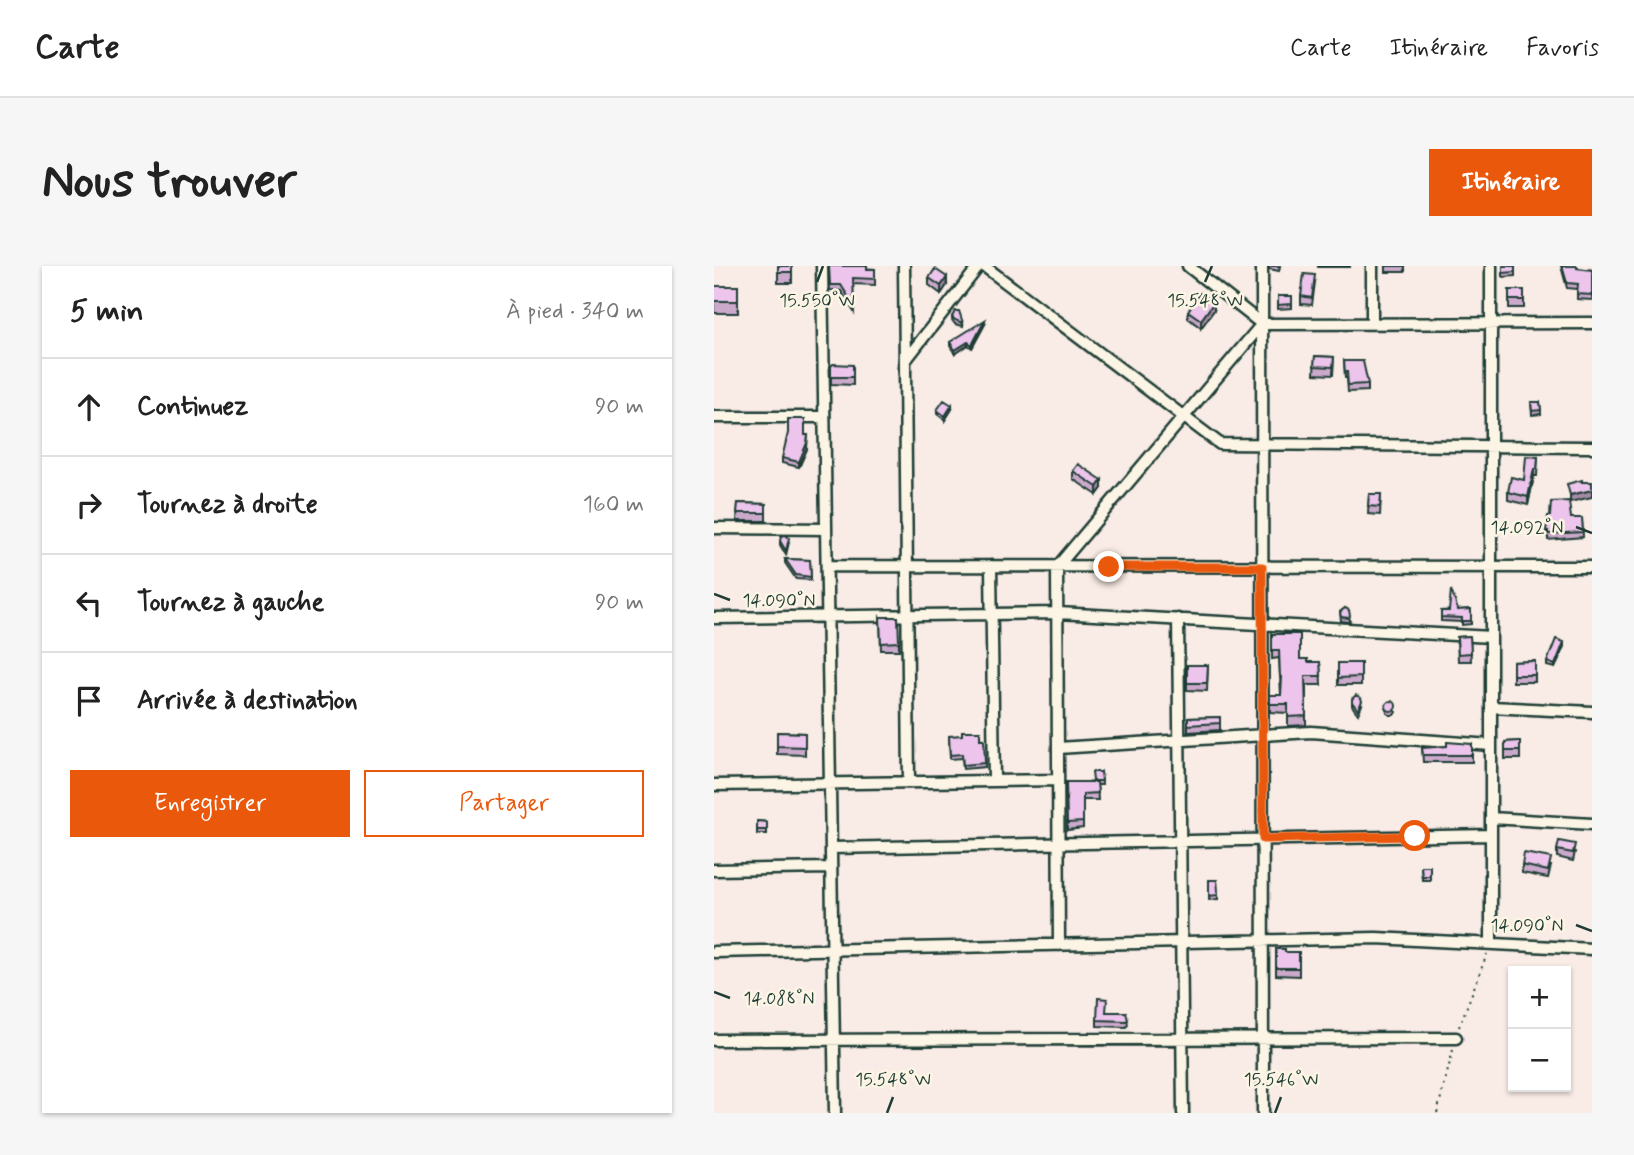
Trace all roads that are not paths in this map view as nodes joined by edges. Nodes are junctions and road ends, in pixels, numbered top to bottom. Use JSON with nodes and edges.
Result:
{"nodes":[{"id":1,"x":822,"y":266,"type":"edge"},
{"id":2,"x":904,"y":266,"type":"edge"},
{"id":3,"x":981,"y":266,"type":"edge"},
{"id":4,"x":1188,"y":266,"type":"edge"},
{"id":5,"x":1262,"y":266,"type":"edge"},
{"id":6,"x":1372,"y":266,"type":"edge"},
{"id":7,"x":1491,"y":266,"type":"edge"},
{"id":8,"x":1372,"y":323,"type":"junction"},
{"id":9,"x":1491,"y":323,"type":"junction"},
{"id":10,"x":1592,"y":323,"type":"edge"},
{"id":11,"x":1262,"y":324,"type":"junction"},
{"id":12,"x":905,"y":361,"type":"junction"},
{"id":13,"x":714,"y":416,"type":"edge"},
{"id":14,"x":1184,"y":416,"type":"junction"},
{"id":15,"x":824,"y":417,"type":"junction"},
{"id":16,"x":1262,"y":444,"type":"junction"},
{"id":17,"x":1491,"y":446,"type":"junction"},
{"id":18,"x":1592,"y":447,"type":"edge"},
{"id":19,"x":714,"y":528,"type":"edge"},
{"id":20,"x":826,"y":529,"type":"junction"},
{"id":21,"x":827,"y":566,"type":"junction"},
{"id":22,"x":907,"y":566,"type":"junction"},
{"id":23,"x":991,"y":566,"type":"junction"},
{"id":24,"x":1058,"y":566,"type":"junction"},
{"id":25,"x":1262,"y":567,"type":"junction"},
{"id":26,"x":1491,"y":567,"type":"junction"},
{"id":27,"x":1592,"y":567,"type":"edge"},
{"id":28,"x":1058,"y":612,"type":"junction"},
{"id":29,"x":992,"y":614,"type":"junction"},
{"id":30,"x":907,"y":615,"type":"junction"},
{"id":31,"x":827,"y":616,"type":"junction"},
{"id":32,"x":714,"y":618,"type":"edge"},
{"id":33,"x":1178,"y":619,"type":"junction"},
{"id":34,"x":1263,"y":624,"type":"junction"},
{"id":35,"x":1491,"y":637,"type":"junction"},
{"id":36,"x":1491,"y":707,"type":"junction"},
{"id":37,"x":1592,"y":712,"type":"edge"},
{"id":38,"x":1263,"y":735,"type":"junction"},
{"id":39,"x":1179,"y":740,"type":"junction"},
{"id":40,"x":1491,"y":745,"type":"junction"},
{"id":41,"x":1058,"y":748,"type":"junction"},
{"id":42,"x":1058,"y":780,"type":"junction"},
{"id":43,"x":994,"y":781,"type":"junction"},
{"id":44,"x":909,"y":782,"type":"junction"},
{"id":45,"x":830,"y":783,"type":"junction"},
{"id":46,"x":714,"y":785,"type":"edge"},
{"id":47,"x":1491,"y":818,"type":"junction"},
{"id":48,"x":1592,"y":824,"type":"edge"},
{"id":49,"x":1491,"y":835,"type":"junction"},
{"id":50,"x":1263,"y":839,"type":"junction"},
{"id":51,"x":1180,"y":841,"type":"junction"},
{"id":52,"x":1059,"y":844,"type":"junction"},
{"id":53,"x":831,"y":848,"type":"junction"},
{"id":54,"x":831,"y":868,"type":"junction"},
{"id":55,"x":714,"y":870,"type":"edge"},
{"id":56,"x":1263,"y":940,"type":"junction"},
{"id":57,"x":1181,"y":942,"type":"junction"},
{"id":58,"x":1491,"y":944,"type":"junction"},
{"id":59,"x":1059,"y":945,"type":"junction"},
{"id":60,"x":833,"y":949,"type":"junction"},
{"id":61,"x":1592,"y":949,"type":"edge"},
{"id":62,"x":714,"y":952,"type":"edge"},
{"id":63,"x":1263,"y":1038,"type":"junction"},
{"id":64,"x":1455,"y":1038,"type":"road end"},
{"id":65,"x":1182,"y":1039,"type":"junction"},
{"id":66,"x":714,"y":1040,"type":"edge"},
{"id":67,"x":834,"y":1040,"type":"junction"},
{"id":68,"x":835,"y":1113,"type":"edge"},
{"id":69,"x":1183,"y":1113,"type":"edge"},
{"id":70,"x":1263,"y":1113,"type":"edge"}],
"edges":[{"from":1,"to":15,"type":"street"},
{"from":2,"to":12,"type":"street"},
{"from":3,"to":12,"type":"street"},
{"from":3,"to":14,"type":"street"},
{"from":4,"to":11,"type":"street"},
{"from":5,"to":11,"type":"street"},
{"from":6,"to":8,"type":"street"},
{"from":7,"to":9,"type":"street"},
{"from":8,"to":9,"type":"street"},
{"from":8,"to":11,"type":"street"},
{"from":9,"to":10,"type":"street"},
{"from":9,"to":17,"type":"street"},
{"from":11,"to":14,"type":"street"},
{"from":11,"to":16,"type":"street"},
{"from":12,"to":22,"type":"street"},
{"from":13,"to":15,"type":"street"},
{"from":14,"to":16,"type":"street"},
{"from":14,"to":24,"type":"street"},
{"from":15,"to":20,"type":"street"},
{"from":16,"to":17,"type":"street"},
{"from":16,"to":25,"type":"street"},
{"from":17,"to":18,"type":"street"},
{"from":17,"to":26,"type":"street"},
{"from":19,"to":20,"type":"street"},
{"from":20,"to":21,"type":"street"},
{"from":21,"to":22,"type":"street"},
{"from":21,"to":31,"type":"street"},
{"from":22,"to":23,"type":"street"},
{"from":22,"to":30,"type":"street"},
{"from":23,"to":24,"type":"street"},
{"from":23,"to":29,"type":"street"},
{"from":24,"to":25,"type":"street"},
{"from":24,"to":28,"type":"street"},
{"from":25,"to":26,"type":"street"},
{"from":25,"to":34,"type":"street"},
{"from":26,"to":27,"type":"street"},
{"from":26,"to":35,"type":"street"},
{"from":28,"to":29,"type":"street"},
{"from":28,"to":33,"type":"street"},
{"from":28,"to":41,"type":"street"},
{"from":29,"to":30,"type":"street"},
{"from":29,"to":43,"type":"street"},
{"from":30,"to":31,"type":"street"},
{"from":30,"to":44,"type":"street"},
{"from":31,"to":32,"type":"street"},
{"from":31,"to":45,"type":"street"},
{"from":33,"to":34,"type":"street"},
{"from":33,"to":39,"type":"street"},
{"from":34,"to":35,"type":"street"},
{"from":34,"to":38,"type":"street"},
{"from":35,"to":36,"type":"street"},
{"from":36,"to":37,"type":"street"},
{"from":36,"to":40,"type":"street"},
{"from":38,"to":39,"type":"street"},
{"from":38,"to":40,"type":"street"},
{"from":38,"to":50,"type":"street"},
{"from":39,"to":41,"type":"street"},
{"from":39,"to":51,"type":"street"},
{"from":40,"to":47,"type":"street"},
{"from":41,"to":42,"type":"street"},
{"from":42,"to":43,"type":"street"},
{"from":42,"to":52,"type":"street"},
{"from":43,"to":44,"type":"street"},
{"from":44,"to":45,"type":"street"},
{"from":45,"to":46,"type":"street"},
{"from":45,"to":53,"type":"street"},
{"from":47,"to":48,"type":"street"},
{"from":47,"to":49,"type":"street"},
{"from":49,"to":50,"type":"street"},
{"from":49,"to":58,"type":"street"},
{"from":50,"to":51,"type":"street"},
{"from":50,"to":56,"type":"street"},
{"from":51,"to":52,"type":"street"},
{"from":51,"to":57,"type":"street"},
{"from":52,"to":53,"type":"street"},
{"from":52,"to":59,"type":"street"},
{"from":53,"to":54,"type":"street"},
{"from":54,"to":55,"type":"street"},
{"from":54,"to":60,"type":"street"},
{"from":56,"to":57,"type":"street"},
{"from":56,"to":58,"type":"street"},
{"from":56,"to":63,"type":"street"},
{"from":57,"to":59,"type":"street"},
{"from":57,"to":65,"type":"street"},
{"from":58,"to":61,"type":"street"},
{"from":59,"to":60,"type":"street"},
{"from":60,"to":62,"type":"street"},
{"from":60,"to":67,"type":"street"},
{"from":63,"to":64,"type":"street"},
{"from":63,"to":65,"type":"street"},
{"from":63,"to":70,"type":"street"},
{"from":65,"to":67,"type":"street"},
{"from":65,"to":69,"type":"street"},
{"from":66,"to":67,"type":"street"},
{"from":67,"to":68,"type":"street"}]}
